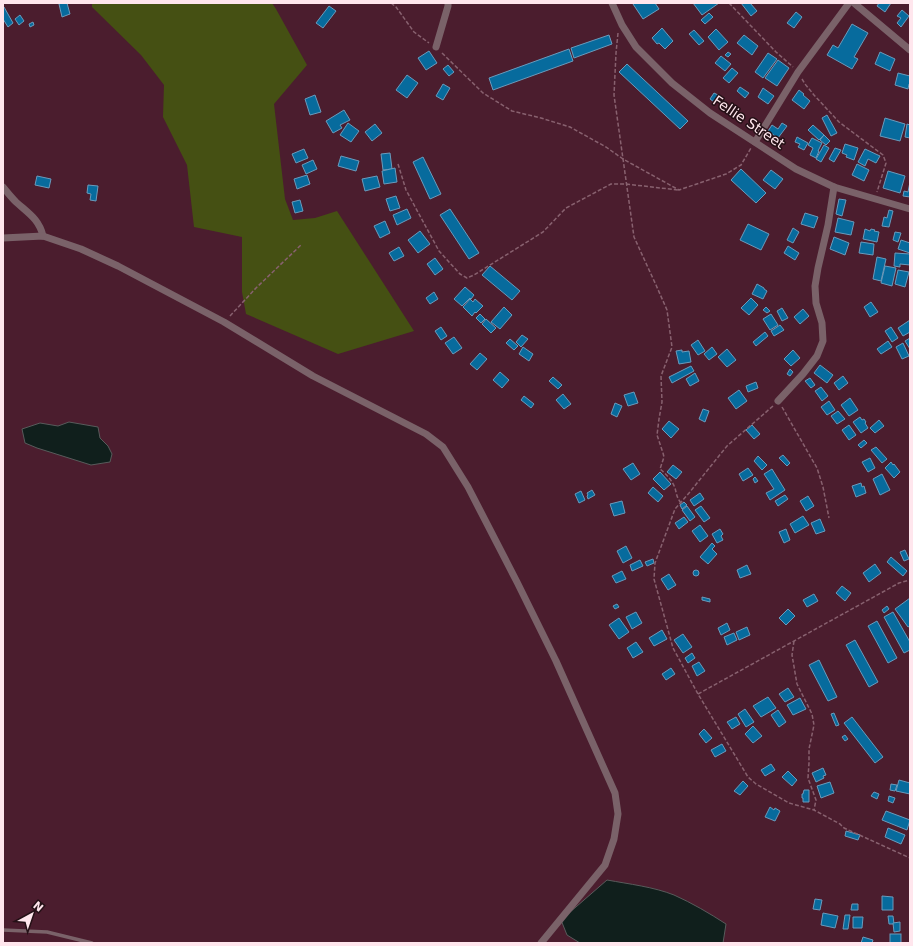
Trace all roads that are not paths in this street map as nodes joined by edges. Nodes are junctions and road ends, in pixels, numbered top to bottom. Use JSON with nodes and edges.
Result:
{"nodes":[{"id":1,"x":448,"y":3,"type":"edge"},
{"id":2,"x":612,"y":3,"type":"edge"},
{"id":3,"x":849,"y":3,"type":"edge"},
{"id":4,"x":854,"y":3,"type":"edge"},
{"id":5,"x":436,"y":47,"type":"road end"},
{"id":6,"x":910,"y":50,"type":"edge"},
{"id":7,"x":755,"y":142,"type":"junction"},
{"id":8,"x":3,"y":187,"type":"edge"},
{"id":9,"x":834,"y":187,"type":"junction"},
{"id":10,"x":910,"y":209,"type":"edge"},
{"id":11,"x":43,"y":236,"type":"junction"},
{"id":12,"x":3,"y":238,"type":"edge"},
{"id":13,"x":778,"y":401,"type":"road end"},
{"id":14,"x":3,"y":930,"type":"edge"},
{"id":15,"x":92,"y":943,"type":"edge"},
{"id":16,"x":541,"y":943,"type":"edge"}],
"edges":[{"from":1,"to":5,"type":"street"},
{"from":2,"to":7,"type":"street","name":"Fellie Street"},
{"from":3,"to":7,"type":"street"},
{"from":4,"to":6,"type":"street"},
{"from":7,"to":9,"type":"street","name":"Fellie Street"},
{"from":8,"to":11,"type":"street"},
{"from":9,"to":10,"type":"street","name":"Fellie Street"},
{"from":9,"to":13,"type":"street"},
{"from":11,"to":12,"type":"street"},
{"from":11,"to":16,"type":"street"},
{"from":14,"to":15,"type":"lane"}]}
